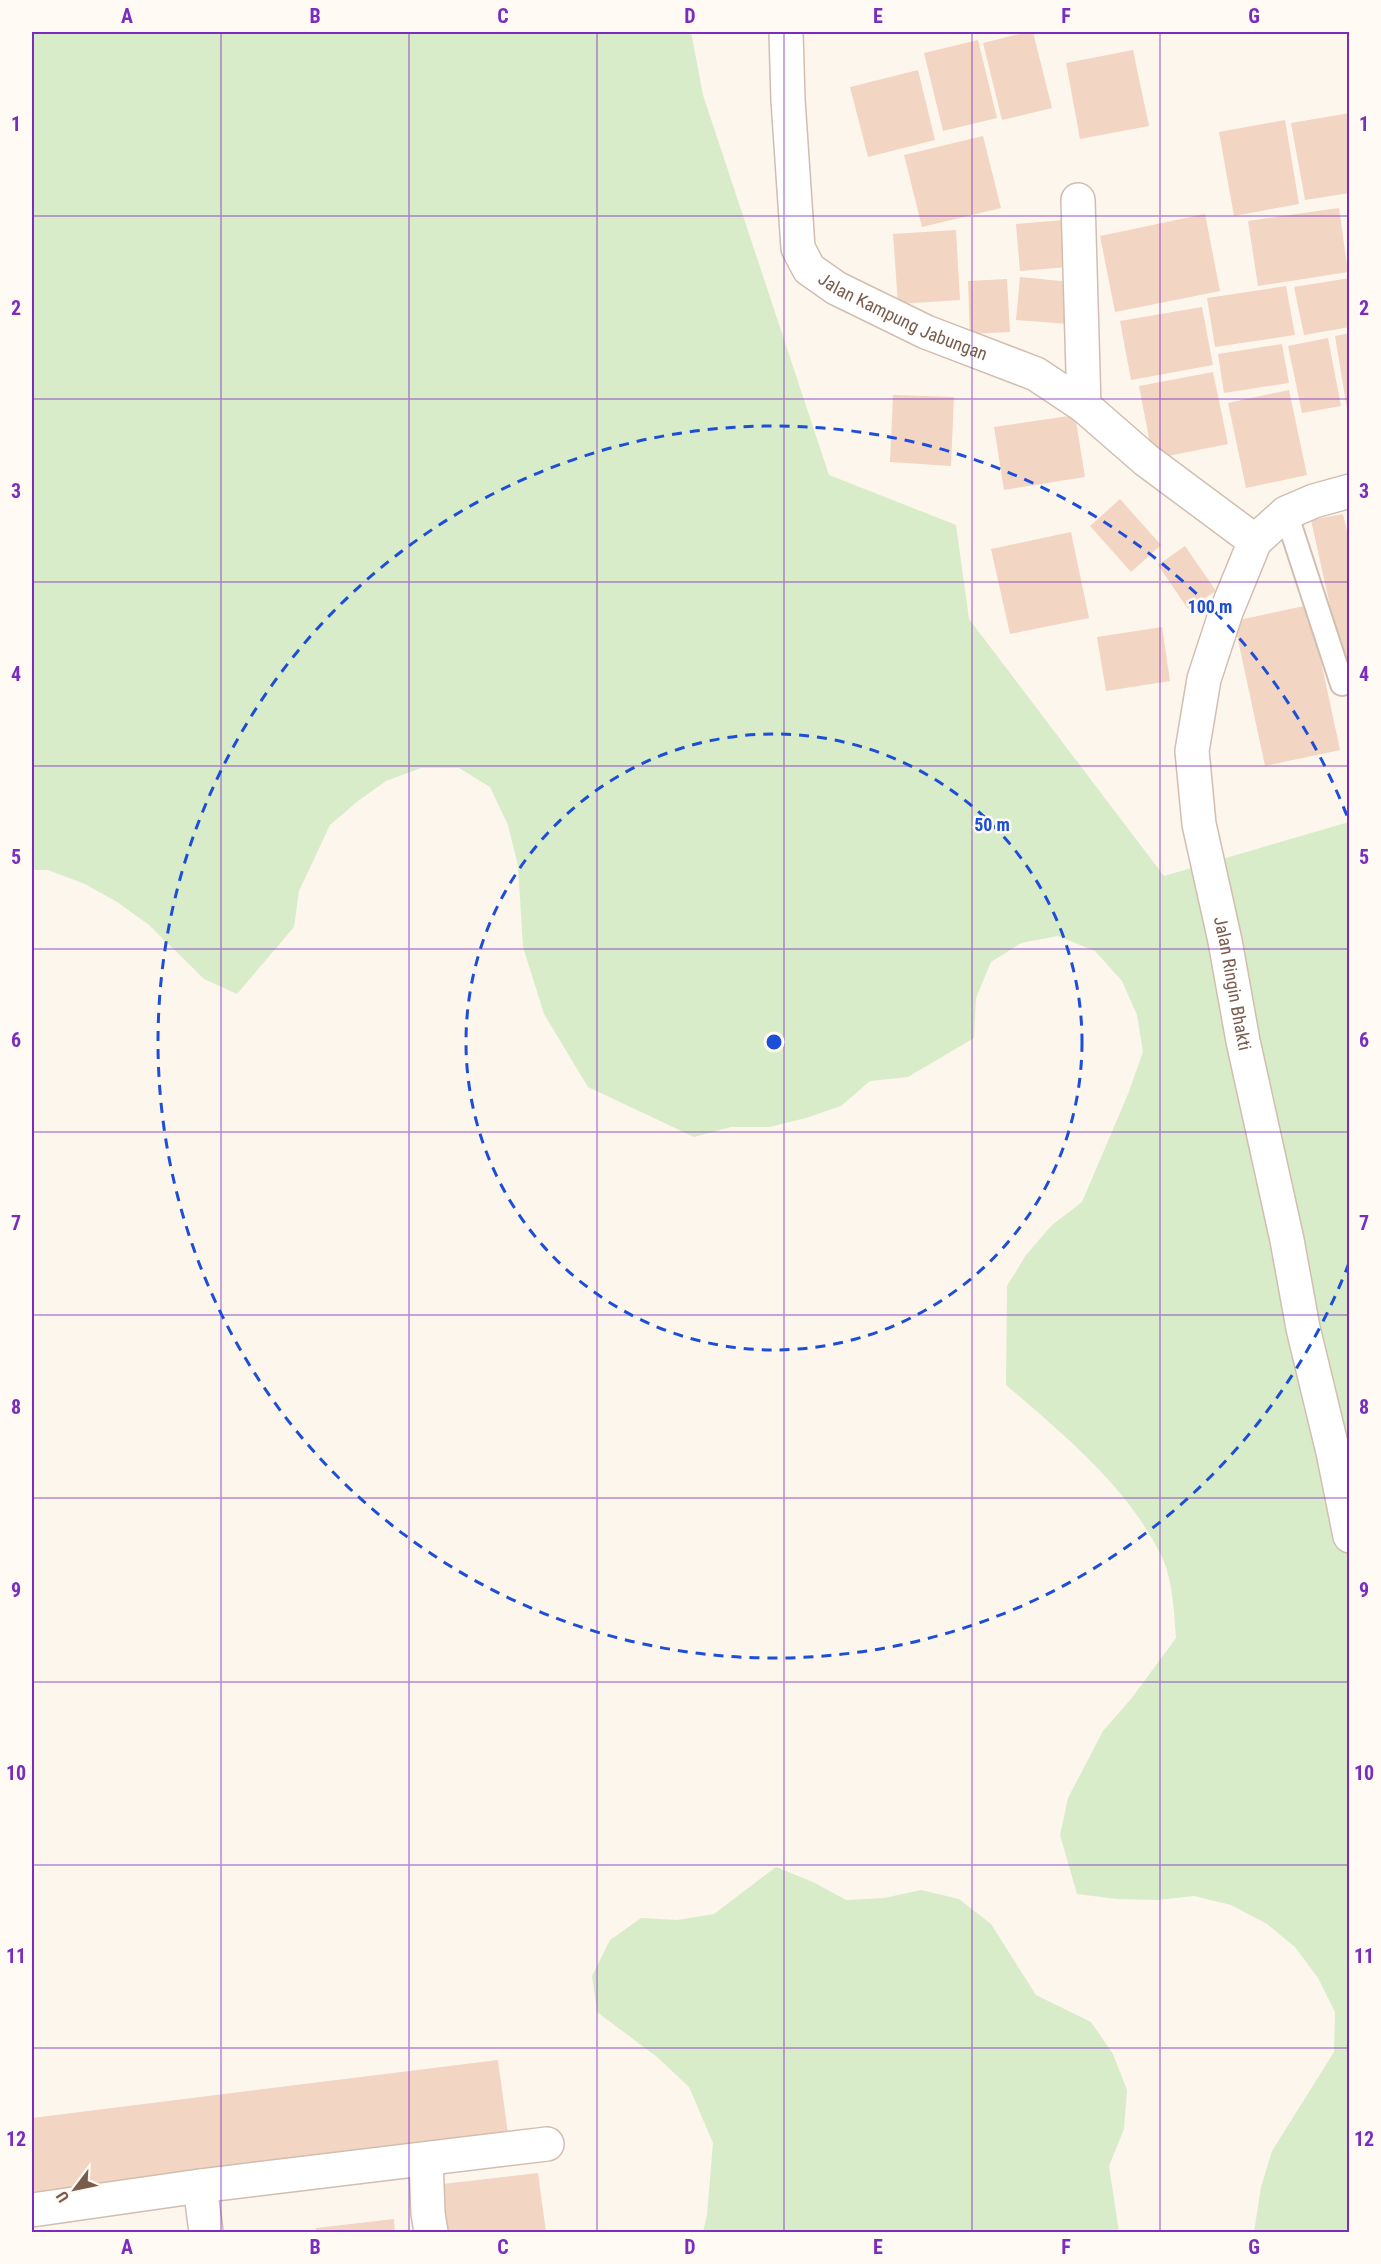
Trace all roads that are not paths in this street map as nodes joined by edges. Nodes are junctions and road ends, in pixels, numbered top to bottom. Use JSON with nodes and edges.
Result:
{"nodes":[{"id":1,"x":786,"y":32,"type":"edge"},
{"id":2,"x":1078,"y":200,"type":"dead end"},
{"id":3,"x":1084,"y":406,"type":"junction"},
{"id":4,"x":1350,"y":491,"type":"edge"},
{"id":5,"x":1286,"y":513,"type":"junction"},
{"id":6,"x":1256,"y":541,"type":"junction"},
{"id":7,"x":1342,"y":684,"type":"dead end"},
{"id":8,"x":1350,"y":1536,"type":"edge"},
{"id":9,"x":547,"y":2144,"type":"dead end"},
{"id":10,"x":426,"y":2158,"type":"junction"},
{"id":11,"x":200,"y":2186,"type":"junction"},
{"id":12,"x":32,"y":2210,"type":"edge"},
{"id":13,"x":206,"y":2232,"type":"edge"},
{"id":14,"x":431,"y":2232,"type":"edge"}],
"edges":[{"from":1,"to":3,"type":"street","name":"Jalan Kampung Jabungan"},
{"from":2,"to":3,"type":"street"},
{"from":3,"to":6,"type":"street","name":"Jalan Kampung Jabungan"},
{"from":4,"to":5,"type":"street","name":"Jalan Ringin Bhakti"},
{"from":5,"to":6,"type":"street","name":"Jalan Ringin Bhakti"},
{"from":5,"to":7,"type":"lane"},
{"from":6,"to":8,"type":"street","name":"Jalan Ringin Bhakti"},
{"from":9,"to":10,"type":"street"},
{"from":10,"to":11,"type":"street"},
{"from":10,"to":14,"type":"street"},
{"from":11,"to":12,"type":"street"},
{"from":11,"to":13,"type":"street"}]}
